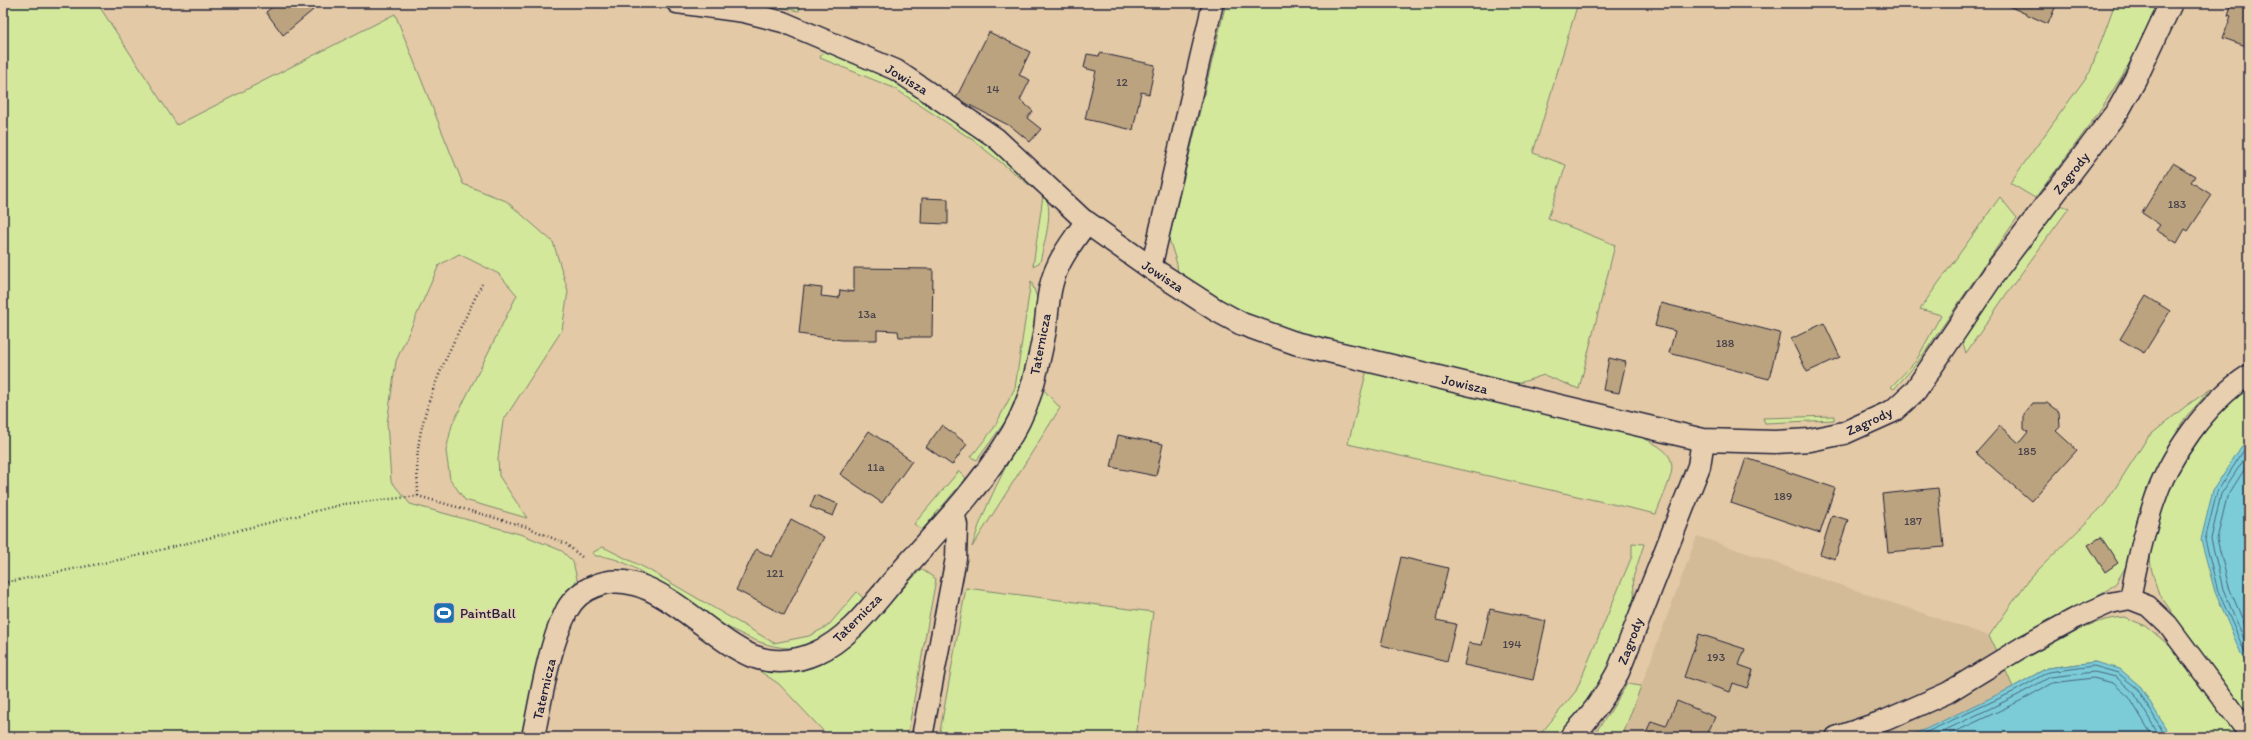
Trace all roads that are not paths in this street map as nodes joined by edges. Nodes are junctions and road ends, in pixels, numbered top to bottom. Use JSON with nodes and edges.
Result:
{"nodes":[{"id":1,"x":677,"y":3,"type":"edge"},
{"id":2,"x":1213,"y":3,"type":"edge"},
{"id":3,"x":2171,"y":3,"type":"edge"},
{"id":4,"x":1086,"y":222,"type":"junction"},
{"id":5,"x":1151,"y":268,"type":"junction"},
{"id":6,"x":2249,"y":375,"type":"edge"},
{"id":7,"x":1703,"y":440,"type":"junction"},
{"id":8,"x":954,"y":512,"type":"junction"},
{"id":9,"x":2130,"y":599,"type":"junction"},
{"id":10,"x":2249,"y":734,"type":"edge"},
{"id":11,"x":532,"y":737,"type":"edge"},
{"id":12,"x":922,"y":737,"type":"edge"},
{"id":13,"x":1571,"y":737,"type":"edge"},
{"id":14,"x":1836,"y":737,"type":"edge"}],
"edges":[{"from":1,"to":4,"type":"lane","name":"Jowisza"},
{"from":2,"to":5,"type":"lane"},
{"from":3,"to":7,"type":"street","name":"Zagrody"},
{"from":4,"to":5,"type":"street","name":"Jowisza"},
{"from":4,"to":8,"type":"street","name":"Taternicza"},
{"from":5,"to":7,"type":"street","name":"Jowisza"},
{"from":6,"to":9,"type":"lane"},
{"from":7,"to":13,"type":"street","name":"Zagrody"},
{"from":8,"to":11,"type":"street","name":"Taternicza"},
{"from":8,"to":12,"type":"lane"},
{"from":9,"to":10,"type":"lane"},
{"from":9,"to":14,"type":"lane"}]}
